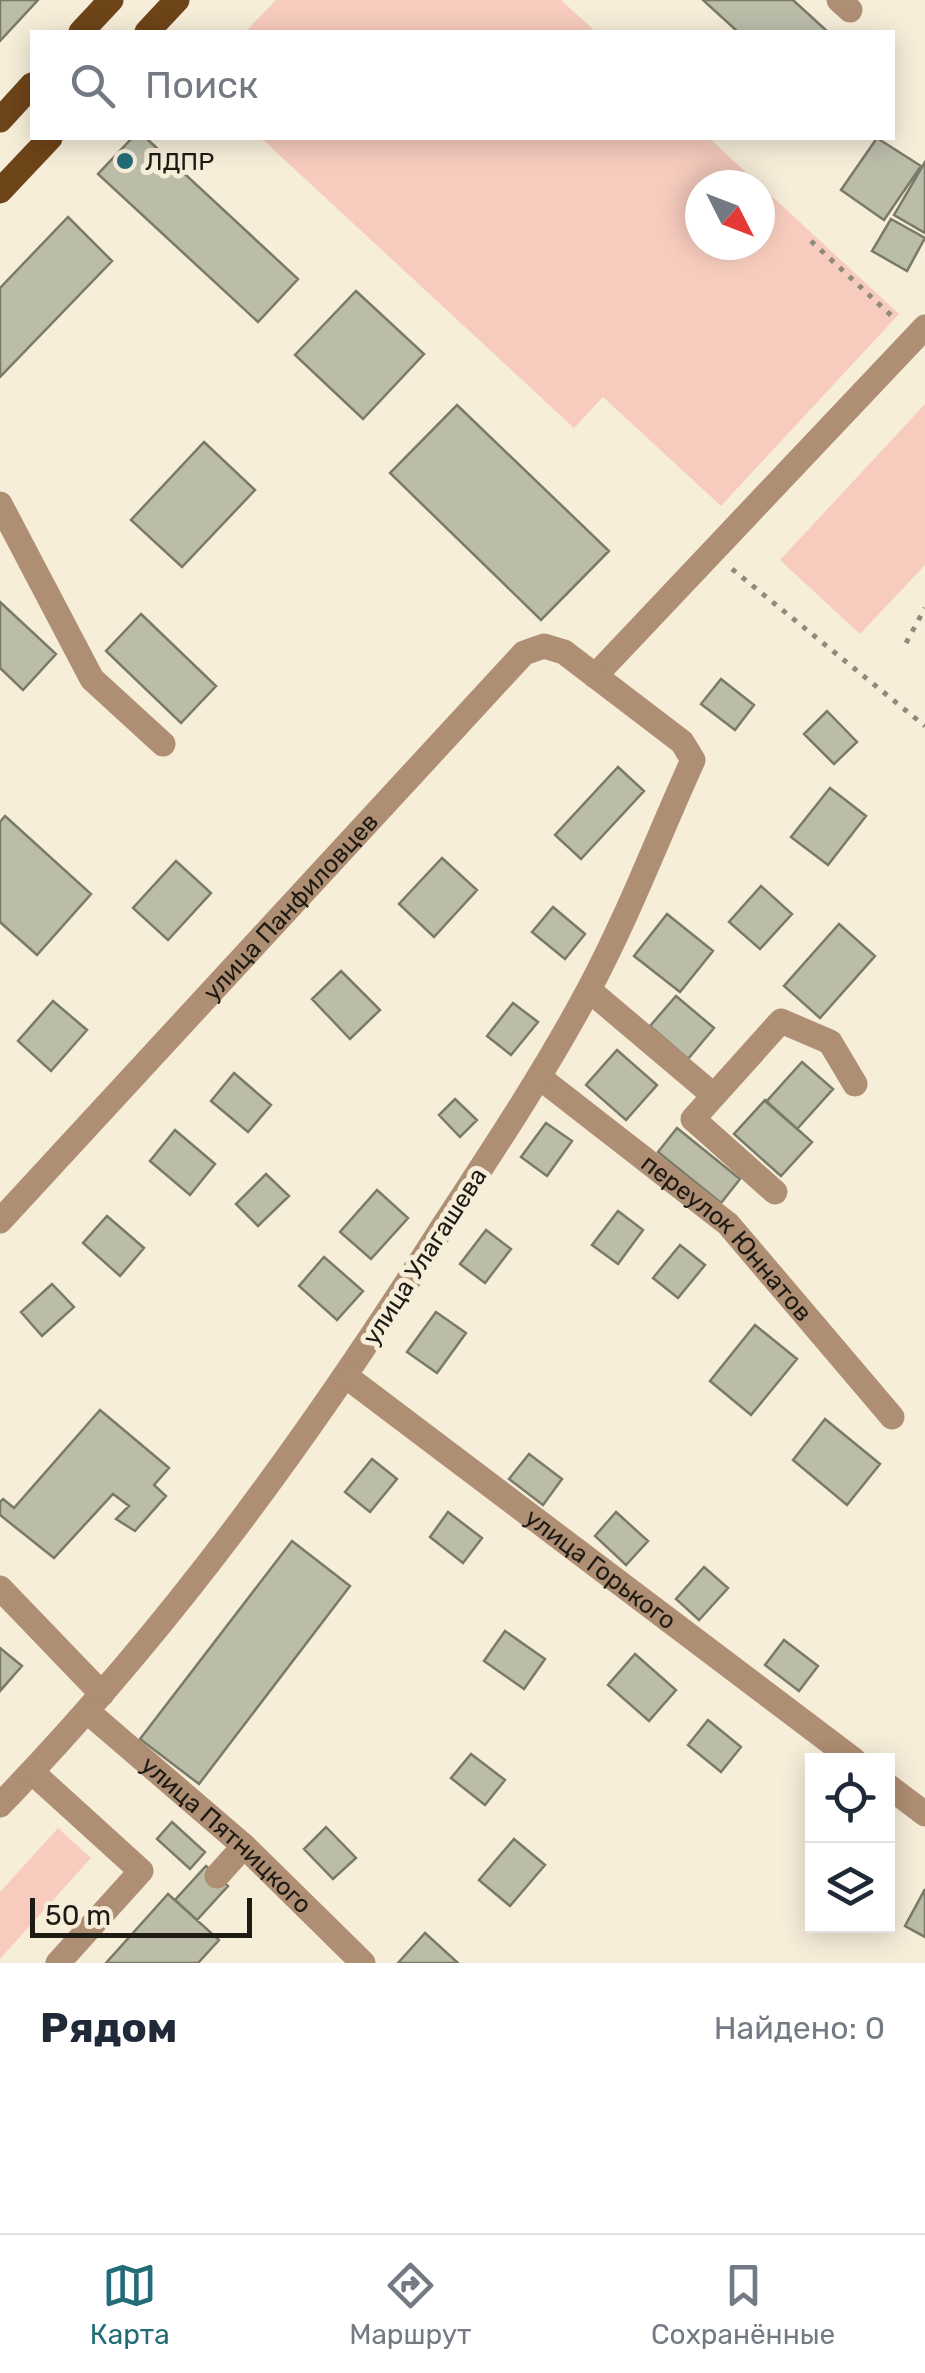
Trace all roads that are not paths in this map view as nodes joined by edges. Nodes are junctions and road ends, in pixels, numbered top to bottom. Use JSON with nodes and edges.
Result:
{"nodes":[{"id":1,"x":112,"y":0,"type":"edge"},
{"id":2,"x":177,"y":0,"type":"edge"},
{"id":3,"x":84,"y":30,"type":"edge"},
{"id":4,"x":149,"y":30,"type":"edge"},
{"id":5,"x":30,"y":87,"type":"edge"},
{"id":6,"x":0,"y":120,"type":"edge"},
{"id":7,"x":48,"y":140,"type":"edge"},
{"id":8,"x":0,"y":192,"type":"edge"},
{"id":9,"x":920,"y":332,"type":"edge"},
{"id":10,"x":0,"y":504,"type":"edge"},
{"id":11,"x":595,"y":676,"type":"junction"},
{"id":12,"x":163,"y":744,"type":"dead end"},
{"id":13,"x":588,"y":990,"type":"junction"},
{"id":14,"x":539,"y":1077,"type":"junction"},
{"id":15,"x":856,"y":1084,"type":"dead end"},
{"id":16,"x":712,"y":1094,"type":"junction"},
{"id":17,"x":775,"y":1192,"type":"dead end"},
{"id":18,"x":0,"y":1222,"type":"edge"},
{"id":19,"x":347,"y":1377,"type":"junction"},
{"id":20,"x":892,"y":1417,"type":"dead end"},
{"id":21,"x":0,"y":1588,"type":"edge"},
{"id":22,"x":95,"y":1703,"type":"junction"},
{"id":23,"x":845,"y":1753,"type":"edge"},
{"id":24,"x":32,"y":1772,"type":"junction"},
{"id":25,"x":895,"y":1791,"type":"edge"},
{"id":26,"x":0,"y":1805,"type":"edge"},
{"id":27,"x":925,"y":1814,"type":"edge"},
{"id":28,"x":244,"y":1846,"type":"junction"},
{"id":29,"x":217,"y":1876,"type":"dead end"},
{"id":30,"x":58,"y":1963,"type":"edge"},
{"id":31,"x":364,"y":1963,"type":"edge"}],
"edges":[{"from":1,"to":3,"type":"main road"},
{"from":2,"to":4,"type":"main road"},
{"from":5,"to":6,"type":"main road"},
{"from":7,"to":8,"type":"main road"},
{"from":9,"to":11,"type":"street"},
{"from":10,"to":12,"type":"street"},
{"from":11,"to":13,"type":"street","name":"улица Улагашева"},
{"from":11,"to":18,"type":"street","name":"улица Панфиловцев"},
{"from":13,"to":14,"type":"street","name":"улица Улагашева"},
{"from":13,"to":16,"type":"street"},
{"from":14,"to":19,"type":"street","name":"улица Улагашева"},
{"from":14,"to":20,"type":"street","name":"переулок Юннатов"},
{"from":15,"to":16,"type":"street"},
{"from":16,"to":17,"type":"street"},
{"from":19,"to":22,"type":"street","name":"улица Улагашева"},
{"from":19,"to":23,"type":"street","name":"улица Горького"},
{"from":21,"to":22,"type":"street","name":"улица Пятницкого"},
{"from":22,"to":24,"type":"street","name":"улица Улагашева"},
{"from":22,"to":28,"type":"street","name":"улица Пятницкого"},
{"from":24,"to":26,"type":"street","name":"улица Улагашева"},
{"from":24,"to":30,"type":"street"},
{"from":25,"to":27,"type":"street"},
{"from":28,"to":29,"type":"street"},
{"from":28,"to":31,"type":"street","name":"улица Пятницкого"}]}
